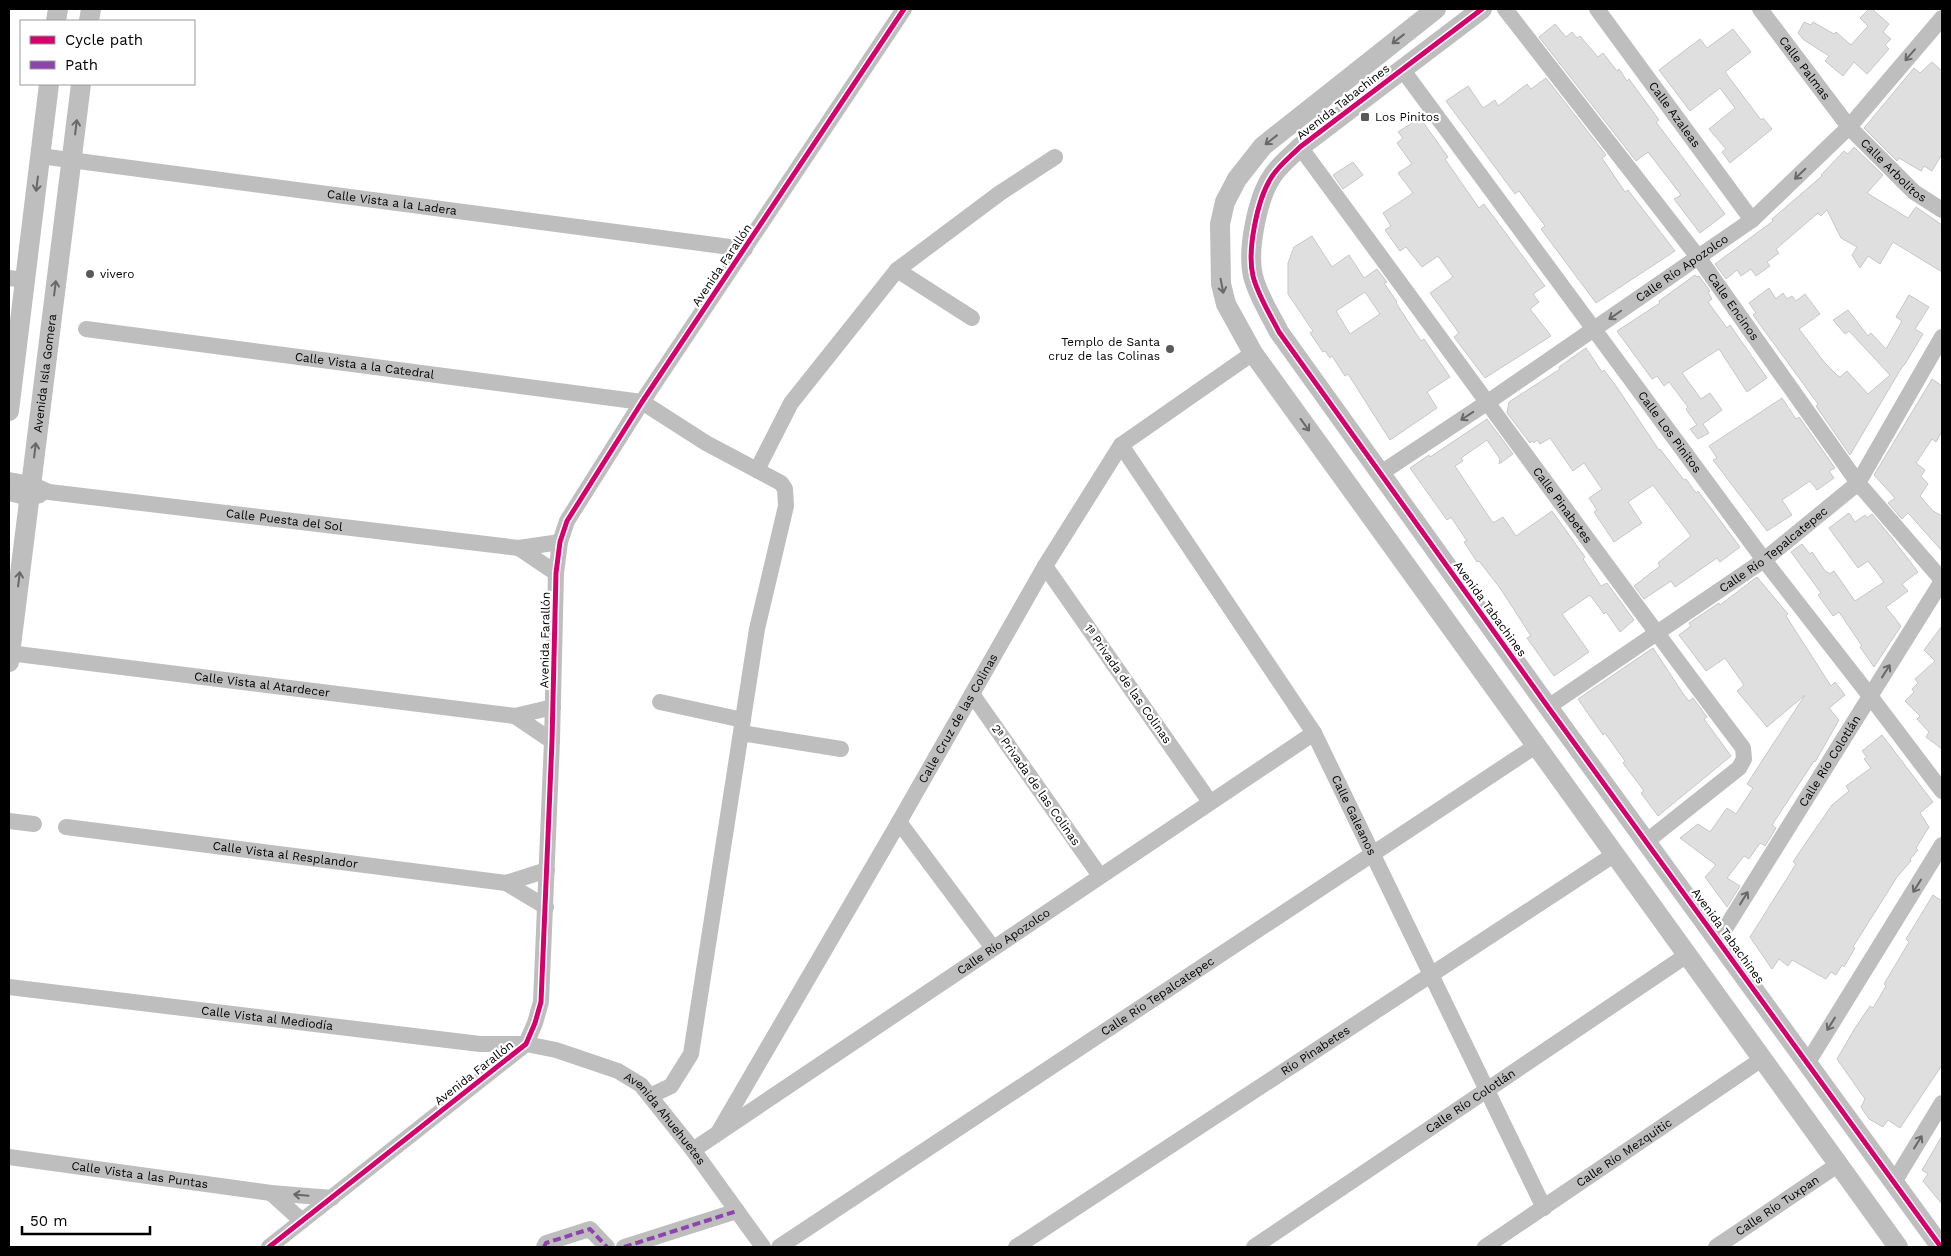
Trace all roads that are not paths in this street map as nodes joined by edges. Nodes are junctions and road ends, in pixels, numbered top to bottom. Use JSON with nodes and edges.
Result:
{"nodes":[{"id":1,"x":904,"y":9,"type":"edge"},
{"id":2,"x":1436,"y":9,"type":"edge"},
{"id":3,"x":1482,"y":9,"type":"edge"},
{"id":4,"x":1505,"y":9,"type":"edge"},
{"id":5,"x":1596,"y":9,"type":"edge"},
{"id":6,"x":1760,"y":9,"type":"edge"},
{"id":7,"x":1942,"y":18,"type":"edge"},
{"id":8,"x":1402,"y":69,"type":"junction"},
{"id":9,"x":49,"y":85,"type":"edge"},
{"id":10,"x":81,"y":85,"type":"edge"},
{"id":11,"x":1849,"y":127,"type":"junction"},
{"id":12,"x":1300,"y":147,"type":"junction"},
{"id":13,"x":40,"y":156,"type":"junction"},
{"id":14,"x":1055,"y":157,"type":"dead end"},
{"id":15,"x":72,"y":160,"type":"junction"},
{"id":16,"x":1942,"y":210,"type":"edge"},
{"id":17,"x":1752,"y":220,"type":"junction"},
{"id":18,"x":745,"y":249,"type":"junction"},
{"id":19,"x":1698,"y":257,"type":"junction"},
{"id":20,"x":897,"y":270,"type":"junction"},
{"id":21,"x":17,"y":279,"type":"edge"},
{"id":22,"x":972,"y":318,"type":"dead end"},
{"id":23,"x":86,"y":329,"type":"dead end"},
{"id":24,"x":1594,"y":329,"type":"junction"},
{"id":25,"x":1942,"y":338,"type":"edge"},
{"id":26,"x":1253,"y":353,"type":"junction"},
{"id":27,"x":642,"y":402,"type":"junction"},
{"id":28,"x":1488,"y":402,"type":"junction"},
{"id":29,"x":9,"y":411,"type":"edge"},
{"id":30,"x":1120,"y":445,"type":"junction"},
{"id":31,"x":757,"y":470,"type":"junction"},
{"id":32,"x":1381,"y":473,"type":"junction"},
{"id":33,"x":9,"y":480,"type":"edge"},
{"id":34,"x":1858,"y":483,"type":"junction"},
{"id":35,"x":36,"y":492,"type":"junction"},
{"id":36,"x":9,"y":493,"type":"edge"},
{"id":37,"x":560,"y":542,"type":"junction"},
{"id":38,"x":519,"y":548,"type":"junction"},
{"id":39,"x":1764,"y":560,"type":"junction"},
{"id":40,"x":1045,"y":566,"type":"junction"},
{"id":41,"x":556,"y":573,"type":"junction"},
{"id":42,"x":1942,"y":580,"type":"edge"},
{"id":43,"x":1656,"y":633,"type":"junction"},
{"id":44,"x":9,"y":656,"type":"edge"},
{"id":45,"x":972,"y":694,"type":"junction"},
{"id":46,"x":1870,"y":696,"type":"junction"},
{"id":47,"x":660,"y":702,"type":"dead end"},
{"id":48,"x":553,"y":707,"type":"junction"},
{"id":49,"x":1548,"y":707,"type":"junction"},
{"id":50,"x":515,"y":716,"type":"junction"},
{"id":51,"x":742,"y":726,"type":"junction"},
{"id":52,"x":1314,"y":733,"type":"junction"},
{"id":53,"x":552,"y":740,"type":"junction"},
{"id":54,"x":1537,"y":745,"type":"junction"},
{"id":55,"x":841,"y":749,"type":"dead end"},
{"id":56,"x":1942,"y":791,"type":"edge"},
{"id":57,"x":1210,"y":802,"type":"junction"},
{"id":58,"x":9,"y":821,"type":"edge"},
{"id":59,"x":899,"y":822,"type":"junction"},
{"id":60,"x":34,"y":824,"type":"dead end"},
{"id":61,"x":66,"y":827,"type":"dead end"},
{"id":62,"x":1647,"y":841,"type":"junction"},
{"id":63,"x":1942,"y":845,"type":"edge"},
{"id":64,"x":1373,"y":854,"type":"junction"},
{"id":65,"x":1615,"y":854,"type":"junction"},
{"id":66,"x":547,"y":870,"type":"junction"},
{"id":67,"x":1100,"y":876,"type":"junction"},
{"id":68,"x":506,"y":883,"type":"junction"},
{"id":69,"x":546,"y":907,"type":"junction"},
{"id":70,"x":1718,"y":940,"type":"junction"},
{"id":71,"x":993,"y":948,"type":"junction"},
{"id":72,"x":1687,"y":955,"type":"junction"},
{"id":73,"x":1431,"y":975,"type":"junction"},
{"id":74,"x":9,"y":986,"type":"edge"},
{"id":75,"x":526,"y":1044,"type":"junction"},
{"id":76,"x":1762,"y":1059,"type":"junction"},
{"id":77,"x":1808,"y":1062,"type":"junction"},
{"id":78,"x":1486,"y":1090,"type":"junction"},
{"id":79,"x":650,"y":1096,"type":"junction"},
{"id":80,"x":1942,"y":1103,"type":"edge"},
{"id":81,"x":718,"y":1133,"type":"junction"},
{"id":82,"x":693,"y":1150,"type":"junction"},
{"id":83,"x":9,"y":1157,"type":"edge"},
{"id":84,"x":1839,"y":1164,"type":"junction"},
{"id":85,"x":1894,"y":1182,"type":"junction"},
{"id":86,"x":271,"y":1193,"type":"junction"},
{"id":87,"x":332,"y":1198,"type":"junction"},
{"id":88,"x":1544,"y":1208,"type":"junction"},
{"id":89,"x":737,"y":1211,"type":"junction"},
{"id":90,"x":302,"y":1221,"type":"junction"},
{"id":91,"x":269,"y":1247,"type":"edge"},
{"id":92,"x":544,"y":1247,"type":"edge"},
{"id":93,"x":607,"y":1247,"type":"edge"},
{"id":94,"x":624,"y":1247,"type":"edge"},
{"id":95,"x":763,"y":1247,"type":"edge"},
{"id":96,"x":779,"y":1247,"type":"edge"},
{"id":97,"x":1016,"y":1247,"type":"edge"},
{"id":98,"x":1254,"y":1247,"type":"edge"},
{"id":99,"x":1485,"y":1247,"type":"edge"},
{"id":100,"x":1716,"y":1247,"type":"edge"},
{"id":101,"x":1898,"y":1247,"type":"edge"},
{"id":102,"x":1941,"y":1247,"type":"edge"}],
"edges":[{"from":1,"to":18,"type":"street","name":"Avenida Farallón"},
{"from":2,"to":26,"type":"street","name":"Avenida Tabachines","one_way":true},
{"from":3,"to":8,"type":"street","name":"Avenida Tabachines"},
{"from":4,"to":19,"type":"street","name":"Calle Encinos"},
{"from":5,"to":17,"type":"street","name":"Calle Azaleas"},
{"from":6,"to":11,"type":"street","name":"Calle Palmas"},
{"from":7,"to":11,"type":"street","name":"Calle Río Apozolco","one_way":true},
{"from":8,"to":12,"type":"street","name":"Avenida Tabachines"},
{"from":8,"to":24,"type":"street","name":"Calle Los Pinitos"},
{"from":9,"to":13,"type":"street"},
{"from":15,"to":10,"type":"street","name":"Avenida Isla Gomera","one_way":true},
{"from":11,"to":16,"type":"street","name":"Calle Arbolitos"},
{"from":11,"to":17,"type":"street","name":"Calle Río Apozolco","one_way":true},
{"from":12,"to":28,"type":"street","name":"Calle Pinabetes"},
{"from":12,"to":32,"type":"street","name":"Avenida Tabachines"},
{"from":13,"to":15,"type":"street","name":"Calle Vista a la Ladera"},
{"from":13,"to":21,"type":"street","one_way":true},
{"from":14,"to":20,"type":"street"},
{"from":15,"to":18,"type":"street","name":"Calle Vista a la Ladera"},
{"from":35,"to":15,"type":"street","name":"Avenida Isla Gomera","one_way":true},
{"from":17,"to":19,"type":"street","name":"Calle Río Apozolco"},
{"from":18,"to":27,"type":"street","name":"Avenida Farallón"},
{"from":19,"to":24,"type":"street","name":"Calle Río Apozolco","one_way":true},
{"from":19,"to":34,"type":"street","name":"Calle Encinos"},
{"from":20,"to":22,"type":"street"},
{"from":20,"to":31,"type":"street"},
{"from":21,"to":29,"type":"street"},
{"from":23,"to":27,"type":"street","name":"Calle Vista a la Catedral"},
{"from":24,"to":28,"type":"street","name":"Calle Río Apozolco"},
{"from":24,"to":39,"type":"street","name":"Calle Los Pinitos"},
{"from":25,"to":34,"type":"street","name":"Calle Río Tepalcatepec"},
{"from":26,"to":30,"type":"street","name":"Calle Cruz de las Colinas"},
{"from":26,"to":54,"type":"street","name":"Avenida Tabachines","one_way":true},
{"from":27,"to":31,"type":"street"},
{"from":27,"to":37,"type":"street","name":"Avenida Farallón"},
{"from":28,"to":32,"type":"street","name":"Calle Río Apozolco","one_way":true},
{"from":28,"to":43,"type":"street","name":"Calle Pinabetes"},
{"from":30,"to":40,"type":"street","name":"Calle Cruz de las Colinas"},
{"from":30,"to":52,"type":"street","name":"Calle Galeanos"},
{"from":31,"to":51,"type":"street"},
{"from":32,"to":49,"type":"street","name":"Avenida Tabachines"},
{"from":33,"to":35,"type":"street"},
{"from":34,"to":39,"type":"street","name":"Calle Río Tepalcatepec"},
{"from":34,"to":42,"type":"street","name":"Calle Encinos"},
{"from":35,"to":36,"type":"street"},
{"from":35,"to":38,"type":"street","name":"Calle Puesta del Sol"},
{"from":44,"to":35,"type":"street","name":"Avenida Isla Gomera","one_way":true},
{"from":37,"to":38,"type":"street","name":"Calle Puesta del Sol"},
{"from":37,"to":41,"type":"street","name":"Avenida Farallón"},
{"from":38,"to":41,"type":"street","name":"Calle Puesta del Sol"},
{"from":39,"to":43,"type":"street","name":"Calle Río Tepalcatepec"},
{"from":39,"to":46,"type":"street","name":"Calle Los Pinitos"},
{"from":40,"to":45,"type":"street","name":"Calle Cruz de las Colinas"},
{"from":40,"to":57,"type":"street","name":"1ª Privada de las Colinas"},
{"from":41,"to":48,"type":"street","name":"Avenida Farallón"},
{"from":46,"to":42,"type":"street","name":"Calle Río Colotlán","one_way":true},
{"from":43,"to":49,"type":"street","name":"Calle Río Tepalcatepec"},
{"from":43,"to":62,"type":"street","name":"Calle Pinabetes"},
{"from":44,"to":50,"type":"street","name":"Calle Vista al Atardecer"},
{"from":45,"to":59,"type":"street","name":"Calle Cruz de las Colinas"},
{"from":45,"to":67,"type":"street","name":"2ª Privada de las Colinas"},
{"from":46,"to":56,"type":"street","name":"Calle Los Pinitos"},
{"from":70,"to":46,"type":"street","name":"Calle Río Colotlán","one_way":true},
{"from":47,"to":51,"type":"street"},
{"from":48,"to":50,"type":"street","name":"Calle Vista al Atardecer"},
{"from":48,"to":53,"type":"street","name":"Avenida Farallón"},
{"from":49,"to":62,"type":"street","name":"Avenida Tabachines"},
{"from":50,"to":53,"type":"street","name":"Calle Vista al Atardecer"},
{"from":51,"to":55,"type":"street"},
{"from":51,"to":79,"type":"street"},
{"from":52,"to":57,"type":"street","name":"Calle Río Apozolco"},
{"from":52,"to":64,"type":"street","name":"Calle Galeanos"},
{"from":53,"to":66,"type":"street","name":"Avenida Farallón"},
{"from":54,"to":64,"type":"street","name":"Calle Río Tepalcatepec"},
{"from":54,"to":65,"type":"street","name":"Avenida Tabachines"},
{"from":57,"to":67,"type":"street","name":"Calle Río Apozolco"},
{"from":58,"to":60,"type":"street"},
{"from":59,"to":71,"type":"street"},
{"from":59,"to":81,"type":"street","name":"Calle Cruz de las Colinas"},
{"from":61,"to":68,"type":"street","name":"Calle Vista al Resplandor"},
{"from":62,"to":70,"type":"street","name":"Avenida Tabachines"},
{"from":63,"to":77,"type":"street","one_way":true},
{"from":64,"to":73,"type":"street","name":"Calle Galeanos"},
{"from":64,"to":96,"type":"street","name":"Calle Río Tepalcatepec"},
{"from":65,"to":72,"type":"street","name":"Avenida Tabachines"},
{"from":65,"to":73,"type":"street","name":"Río Pinabetes"},
{"from":66,"to":68,"type":"street","name":"Calle Vista al Resplandor"},
{"from":66,"to":69,"type":"street","name":"Avenida Farallón"},
{"from":67,"to":71,"type":"street","name":"Calle Río Apozolco"},
{"from":68,"to":69,"type":"street","name":"Calle Vista al Resplandor"},
{"from":69,"to":75,"type":"street","name":"Avenida Farallón"},
{"from":70,"to":77,"type":"street","name":"Avenida Tabachines"},
{"from":71,"to":81,"type":"street","name":"Calle Río Apozolco"},
{"from":72,"to":76,"type":"street","name":"Avenida Tabachines"},
{"from":72,"to":78,"type":"street","name":"Calle Río Colotlán"},
{"from":73,"to":78,"type":"street","name":"Calle Galeanos"},
{"from":73,"to":97,"type":"street","name":"Río Pinabetes"},
{"from":74,"to":75,"type":"street","name":"Calle Vista al Mediodía"},
{"from":75,"to":79,"type":"street","name":"Avenida Ahuehuetes"},
{"from":75,"to":87,"type":"street","name":"Avenida Farallón"},
{"from":76,"to":84,"type":"street","name":"Avenida Tabachines"},
{"from":76,"to":88,"type":"street","name":"Calle Río Mezquitic"},
{"from":77,"to":85,"type":"street","name":"Avenida Tabachines"},
{"from":78,"to":88,"type":"street","name":"Calle Galeanos"},
{"from":78,"to":98,"type":"street","name":"Calle Río Colotlán"},
{"from":79,"to":82,"type":"street","name":"Avenida Ahuehuetes"},
{"from":85,"to":80,"type":"street","one_way":true},
{"from":81,"to":82,"type":"street","name":"Calle Río Apozolco"},
{"from":82,"to":89,"type":"street","name":"Avenida Ahuehuetes"},
{"from":83,"to":86,"type":"street","name":"Calle Vista a las Puntas"},
{"from":84,"to":100,"type":"street","name":"Calle Río Tuxpan"},
{"from":84,"to":101,"type":"street","name":"Avenida Tabachines"},
{"from":85,"to":102,"type":"street","name":"Avenida Tabachines"},
{"from":87,"to":86,"type":"street","name":"Calle Vista a las Puntas","one_way":true},
{"from":86,"to":90,"type":"street"},
{"from":87,"to":90,"type":"street","name":"Avenida Farallón"},
{"from":88,"to":99,"type":"street","name":"Calle Río Mezquitic"},
{"from":89,"to":94,"type":"street"},
{"from":89,"to":95,"type":"street","name":"Avenida Ahuehuetes"},
{"from":90,"to":91,"type":"street","name":"Avenida Farallón"},
{"from":92,"to":93,"type":"street"}]}
